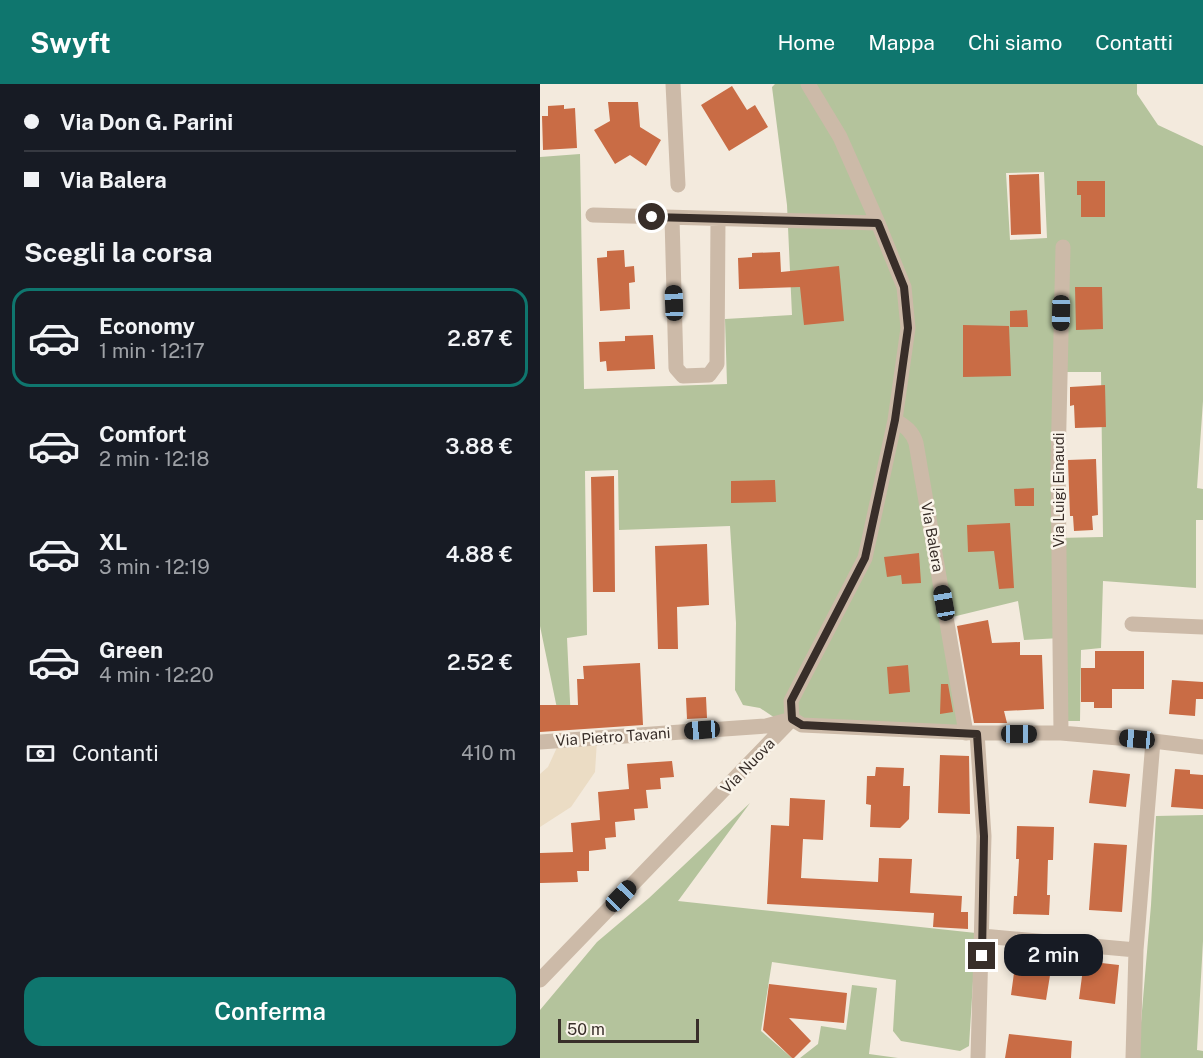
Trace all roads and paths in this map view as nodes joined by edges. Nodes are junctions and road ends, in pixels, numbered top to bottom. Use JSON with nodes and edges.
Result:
{"nodes":[{"id":1,"x":673,"y":84,"type":"edge"},
{"id":2,"x":808,"y":84,"type":"edge"},
{"id":3,"x":678,"y":185,"type":"dead end"},
{"id":4,"x":593,"y":216,"type":"dead end"},
{"id":5,"x":672,"y":218,"type":"junction"},
{"id":6,"x":718,"y":219,"type":"junction"},
{"id":7,"x":878,"y":223,"type":"junction"},
{"id":8,"x":1063,"y":247,"type":"dead end"},
{"id":9,"x":895,"y":420,"type":"junction"},
{"id":10,"x":1131,"y":624,"type":"dead end"},
{"id":11,"x":1203,"y":627,"type":"edge"},
{"id":12,"x":792,"y":719,"type":"junction"},
{"id":13,"x":971,"y":733,"type":"junction"},
{"id":14,"x":1061,"y":733,"type":"junction"},
{"id":15,"x":1153,"y":741,"type":"junction"},
{"id":16,"x":540,"y":742,"type":"edge"},
{"id":17,"x":1203,"y":747,"type":"edge"},
{"id":18,"x":982,"y":936,"type":"junction"},
{"id":19,"x":1136,"y":950,"type":"junction"},
{"id":20,"x":540,"y":980,"type":"edge"},
{"id":21,"x":978,"y":1058,"type":"edge"},
{"id":22,"x":1133,"y":1058,"type":"edge"}],
"edges":[{"from":1,"to":3,"type":"street"},
{"from":2,"to":7,"type":"street"},
{"from":4,"to":5,"type":"street"},
{"from":5,"to":6,"type":"street"},
{"from":5,"to":6,"type":"street"},
{"from":6,"to":7,"type":"street"},
{"from":7,"to":9,"type":"street"},
{"from":8,"to":14,"type":"street","name":"Via Luigi Einaudi"},
{"from":9,"to":12,"type":"street"},
{"from":9,"to":13,"type":"street","name":"Via Balera"},
{"from":10,"to":11,"type":"street"},
{"from":12,"to":13,"type":"street"},
{"from":12,"to":16,"type":"street","name":"Via Pietro Tavani"},
{"from":12,"to":20,"type":"street","name":"Via Nuova"},
{"from":13,"to":14,"type":"street"},
{"from":13,"to":18,"type":"street","name":"Via Balera"},
{"from":14,"to":15,"type":"street"},
{"from":15,"to":17,"type":"street"},
{"from":15,"to":19,"type":"street"},
{"from":18,"to":19,"type":"street"},
{"from":18,"to":21,"type":"street","name":"Via Balera"},
{"from":19,"to":22,"type":"street"}]}
